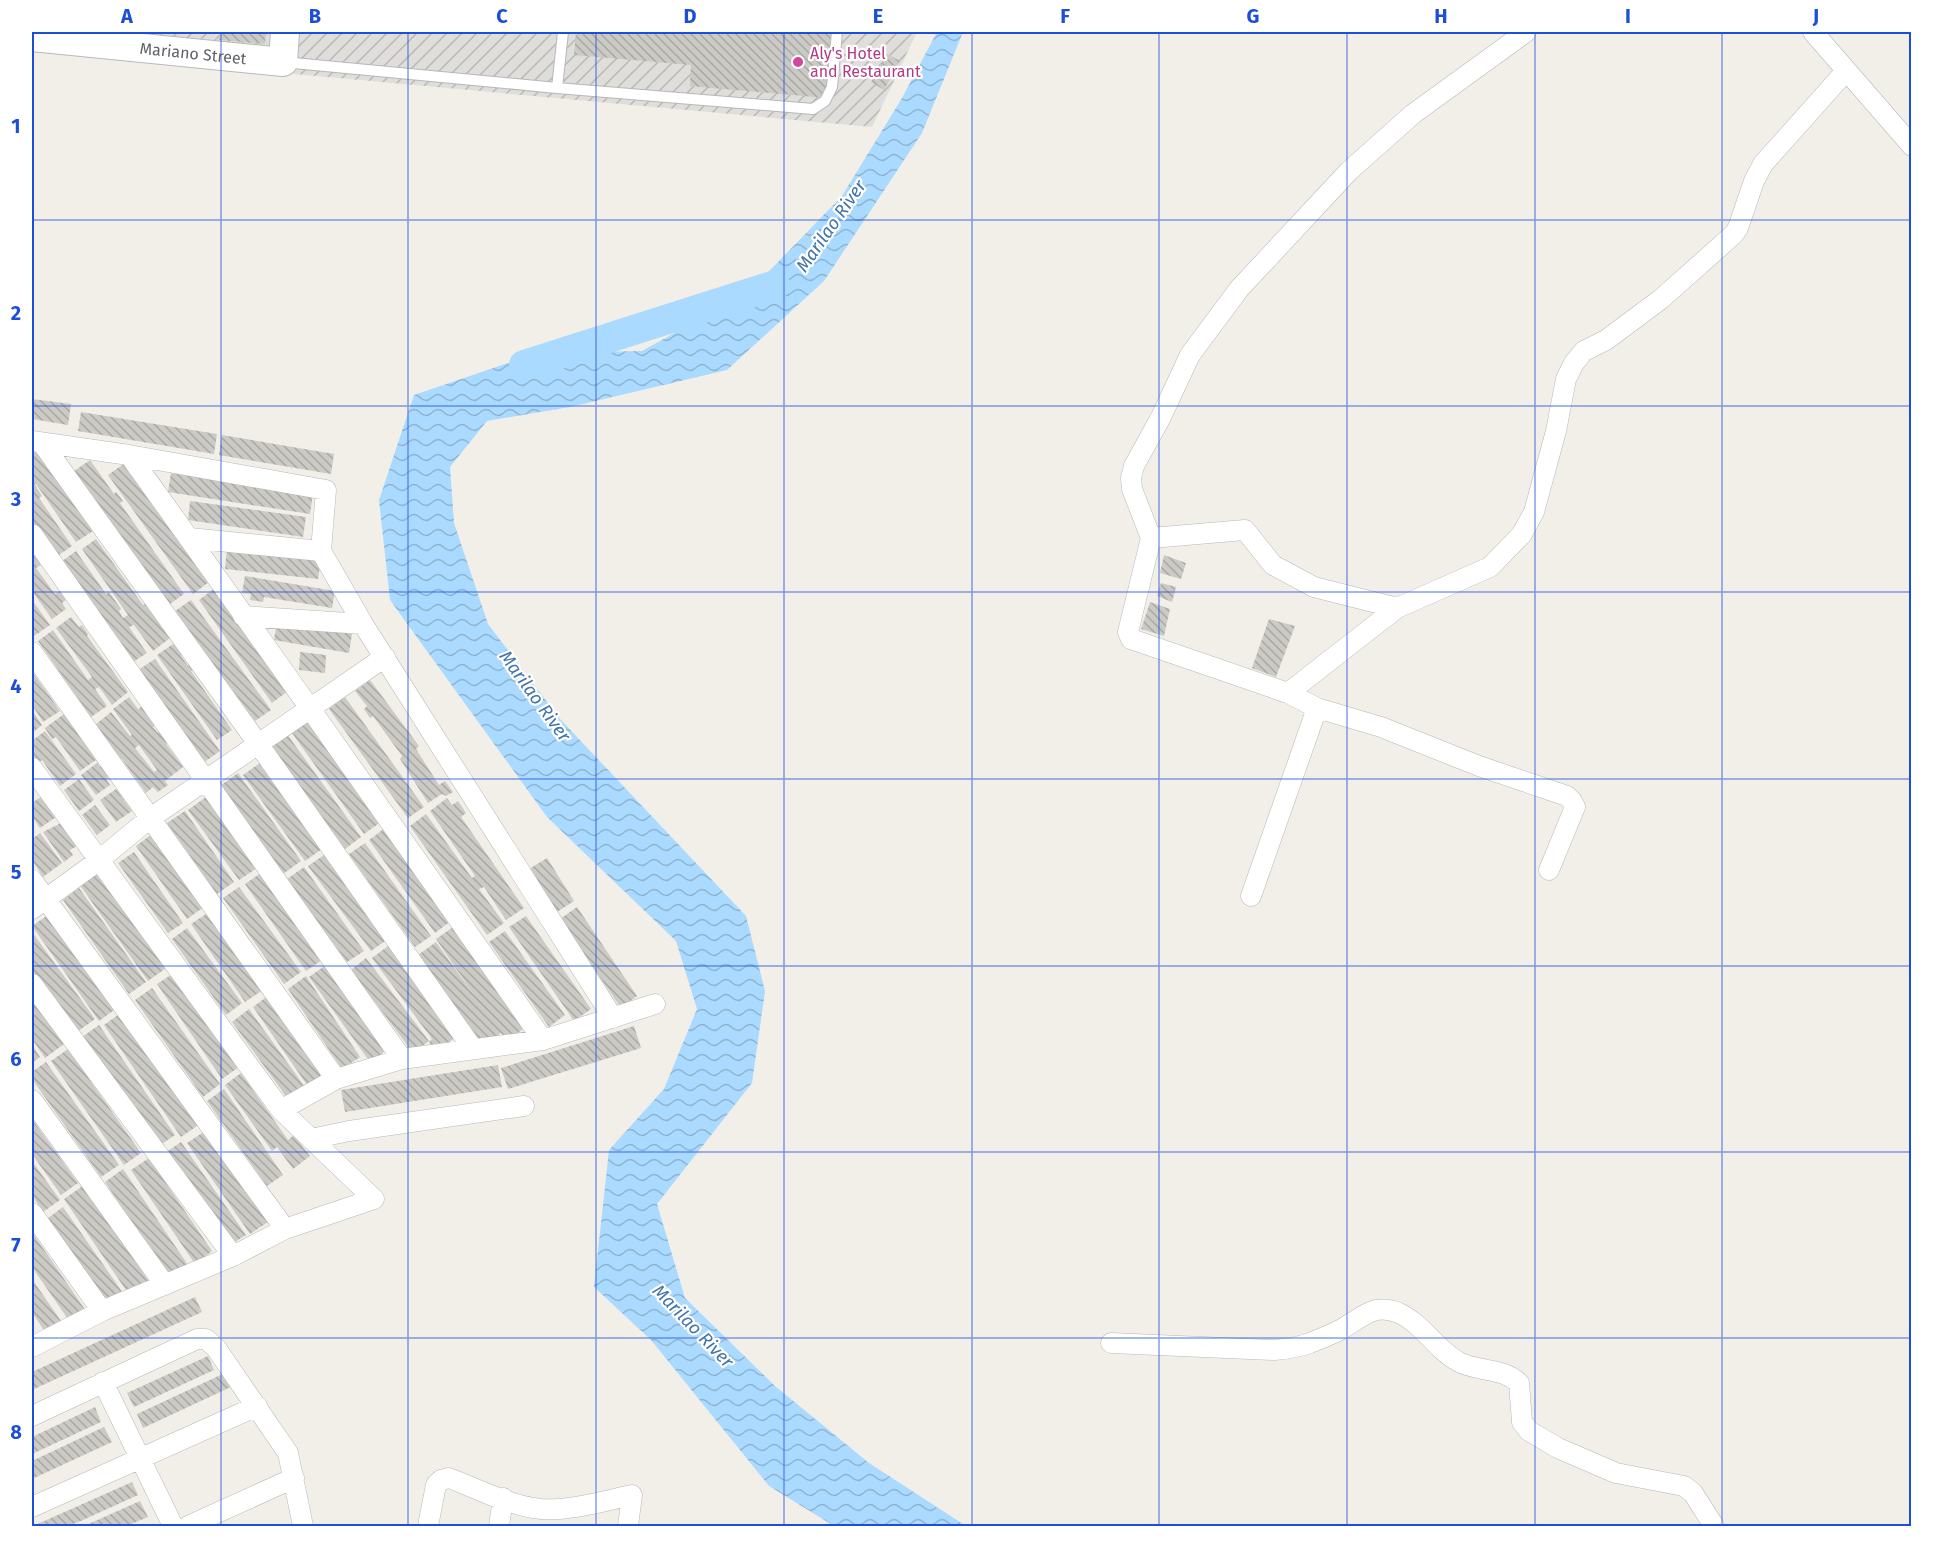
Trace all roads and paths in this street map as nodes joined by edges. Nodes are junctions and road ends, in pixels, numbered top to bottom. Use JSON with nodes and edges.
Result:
{"nodes":[{"id":1,"x":285,"y":32,"type":"edge"},
{"id":2,"x":563,"y":32,"type":"edge"},
{"id":3,"x":837,"y":32,"type":"edge"},
{"id":4,"x":1526,"y":32,"type":"edge"},
{"id":5,"x":1813,"y":32,"type":"edge"},
{"id":6,"x":32,"y":37,"type":"edge"},
{"id":7,"x":282,"y":62,"type":"junction"},
{"id":8,"x":1846,"y":71,"type":"junction"},
{"id":9,"x":557,"y":88,"type":"junction"},
{"id":10,"x":1911,"y":146,"type":"edge"},
{"id":11,"x":37,"y":442,"type":"edge"},
{"id":12,"x":129,"y":454,"type":"junction"},
{"id":13,"x":32,"y":534,"type":"edge"},
{"id":14,"x":1151,"y":537,"type":"junction"},
{"id":15,"x":189,"y":538,"type":"junction"},
{"id":16,"x":321,"y":550,"type":"junction"},
{"id":17,"x":1397,"y":608,"type":"junction"},
{"id":18,"x":243,"y":616,"type":"junction"},
{"id":19,"x":363,"y":624,"type":"junction"},
{"id":20,"x":32,"y":652,"type":"edge"},
{"id":21,"x":385,"y":657,"type":"junction"},
{"id":22,"x":1288,"y":693,"type":"junction"},
{"id":23,"x":311,"y":708,"type":"junction"},
{"id":24,"x":1317,"y":708,"type":"junction"},
{"id":25,"x":259,"y":745,"type":"junction"},
{"id":26,"x":32,"y":768,"type":"edge"},
{"id":27,"x":207,"y":781,"type":"junction"},
{"id":28,"x":149,"y":819,"type":"junction"},
{"id":29,"x":98,"y":861,"type":"junction"},
{"id":30,"x":1549,"y":870,"type":"dead end"},
{"id":31,"x":32,"y":880,"type":"edge"},
{"id":32,"x":1251,"y":896,"type":"dead end"},
{"id":33,"x":38,"y":904,"type":"edge"},
{"id":34,"x":32,"y":984,"type":"edge"},
{"id":35,"x":655,"y":1004,"type":"dead end"},
{"id":36,"x":613,"y":1018,"type":"junction"},
{"id":37,"x":543,"y":1040,"type":"junction"},
{"id":38,"x":473,"y":1049,"type":"junction"},
{"id":39,"x":402,"y":1059,"type":"junction"},
{"id":40,"x":336,"y":1079,"type":"junction"},
{"id":41,"x":32,"y":1100,"type":"edge"},
{"id":42,"x":524,"y":1106,"type":"dead end"},
{"id":43,"x":281,"y":1110,"type":"junction"},
{"id":44,"x":311,"y":1139,"type":"junction"},
{"id":45,"x":32,"y":1212,"type":"edge"},
{"id":46,"x":285,"y":1230,"type":"junction"},
{"id":47,"x":233,"y":1256,"type":"junction"},
{"id":48,"x":165,"y":1285,"type":"junction"},
{"id":49,"x":102,"y":1311,"type":"junction"},
{"id":50,"x":35,"y":1339,"type":"edge"},
{"id":51,"x":1111,"y":1342,"type":"dead end"},
{"id":52,"x":103,"y":1382,"type":"junction"},
{"id":53,"x":257,"y":1406,"type":"junction"},
{"id":54,"x":32,"y":1416,"type":"edge"},
{"id":55,"x":140,"y":1460,"type":"junction"},
{"id":56,"x":294,"y":1478,"type":"junction"},
{"id":57,"x":503,"y":1498,"type":"junction"},
{"id":58,"x":32,"y":1507,"type":"edge"},
{"id":59,"x":565,"y":1518,"type":"edge"},
{"id":60,"x":173,"y":1527,"type":"edge"},
{"id":61,"x":188,"y":1527,"type":"edge"},
{"id":62,"x":303,"y":1527,"type":"edge"},
{"id":63,"x":428,"y":1527,"type":"edge"},
{"id":64,"x":499,"y":1527,"type":"edge"},
{"id":65,"x":628,"y":1527,"type":"edge"},
{"id":66,"x":1714,"y":1527,"type":"edge"}],
"edges":[{"from":1,"to":7,"type":"main road"},
{"from":2,"to":9,"type":"lane"},
{"from":3,"to":9,"type":"lane"},
{"from":4,"to":14,"type":"street"},
{"from":5,"to":8,"type":"street"},
{"from":6,"to":7,"type":"main road","name":"Mariano Street"},
{"from":7,"to":9,"type":"lane"},
{"from":8,"to":10,"type":"street"},
{"from":8,"to":17,"type":"street"},
{"from":11,"to":12,"type":"street"},
{"from":11,"to":25,"type":"street"},
{"from":12,"to":15,"type":"street"},
{"from":12,"to":16,"type":"street"},
{"from":13,"to":27,"type":"street"},
{"from":14,"to":17,"type":"street"},
{"from":14,"to":22,"type":"street"},
{"from":15,"to":16,"type":"street"},
{"from":15,"to":18,"type":"street"},
{"from":16,"to":19,"type":"street"},
{"from":17,"to":22,"type":"street"},
{"from":18,"to":19,"type":"street"},
{"from":18,"to":23,"type":"street"},
{"from":19,"to":21,"type":"street"},
{"from":20,"to":28,"type":"street"},
{"from":21,"to":23,"type":"street"},
{"from":21,"to":36,"type":"street"},
{"from":22,"to":24,"type":"street"},
{"from":23,"to":25,"type":"street"},
{"from":23,"to":37,"type":"street"},
{"from":24,"to":30,"type":"street"},
{"from":24,"to":32,"type":"street"},
{"from":25,"to":27,"type":"street"},
{"from":25,"to":38,"type":"street"},
{"from":26,"to":29,"type":"street"},
{"from":27,"to":28,"type":"street"},
{"from":27,"to":39,"type":"street"},
{"from":28,"to":29,"type":"street"},
{"from":28,"to":40,"type":"street"},
{"from":29,"to":33,"type":"street"},
{"from":29,"to":43,"type":"street"},
{"from":31,"to":33,"type":"street"},
{"from":33,"to":46,"type":"street"},
{"from":34,"to":47,"type":"street"},
{"from":35,"to":36,"type":"street"},
{"from":36,"to":37,"type":"street"},
{"from":37,"to":38,"type":"street"},
{"from":38,"to":39,"type":"street"},
{"from":39,"to":40,"type":"street"},
{"from":40,"to":43,"type":"street"},
{"from":41,"to":48,"type":"street"},
{"from":42,"to":44,"type":"street"},
{"from":43,"to":44,"type":"street"},
{"from":44,"to":46,"type":"street"},
{"from":45,"to":49,"type":"street"},
{"from":46,"to":47,"type":"street"},
{"from":47,"to":48,"type":"street"},
{"from":48,"to":49,"type":"street"},
{"from":49,"to":50,"type":"street"},
{"from":51,"to":66,"type":"street"},
{"from":52,"to":53,"type":"street"},
{"from":52,"to":54,"type":"street"},
{"from":52,"to":55,"type":"street"},
{"from":53,"to":55,"type":"street"},
{"from":53,"to":56,"type":"street"},
{"from":55,"to":58,"type":"street"},
{"from":55,"to":60,"type":"street"},
{"from":56,"to":61,"type":"street"},
{"from":56,"to":62,"type":"street"},
{"from":57,"to":59,"type":"street"},
{"from":57,"to":63,"type":"street"},
{"from":57,"to":64,"type":"street"},
{"from":59,"to":65,"type":"street"}]}
